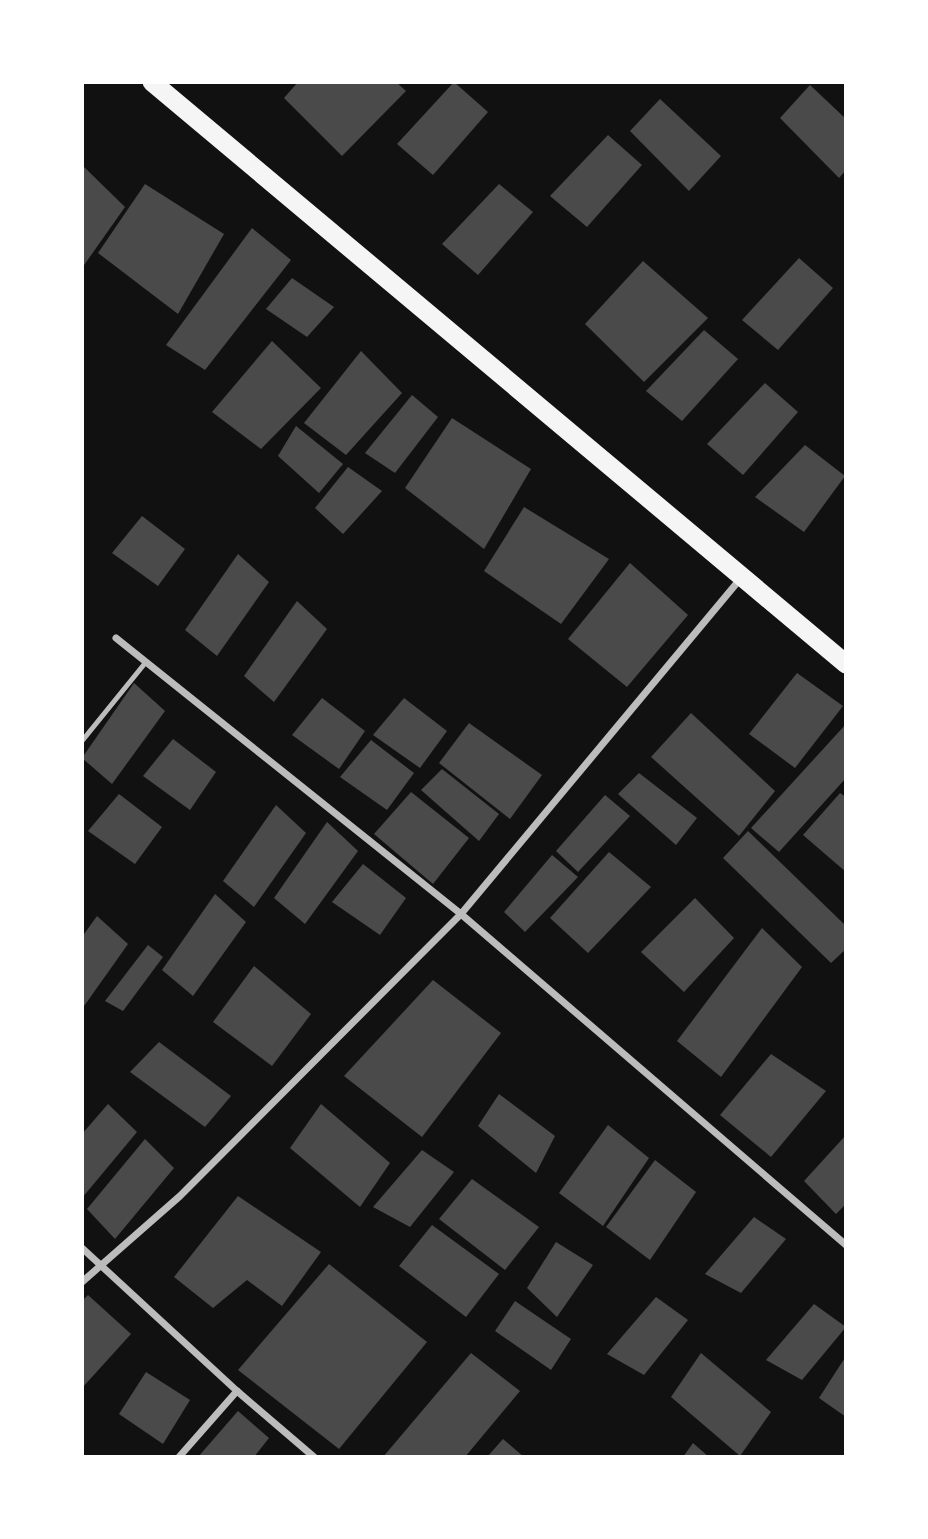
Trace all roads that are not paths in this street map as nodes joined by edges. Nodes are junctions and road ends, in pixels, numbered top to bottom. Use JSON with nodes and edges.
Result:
{"nodes":[{"id":1,"x":152,"y":82,"type":"edge"},
{"id":2,"x":741,"y":578,"type":"junction"},
{"id":3,"x":116,"y":638,"type":"dead end"},
{"id":4,"x":146,"y":662,"type":"junction"},
{"id":5,"x":846,"y":664,"type":"edge"},
{"id":6,"x":82,"y":741,"type":"edge"},
{"id":7,"x":461,"y":914,"type":"junction"},
{"id":8,"x":846,"y":1245,"type":"edge"},
{"id":9,"x":82,"y":1248,"type":"edge"},
{"id":10,"x":101,"y":1264,"type":"junction"},
{"id":11,"x":82,"y":1282,"type":"edge"},
{"id":12,"x":237,"y":1391,"type":"junction"},
{"id":13,"x":179,"y":1457,"type":"edge"},
{"id":14,"x":314,"y":1457,"type":"edge"}],
"edges":[{"from":1,"to":2,"type":"highway"},
{"from":2,"to":5,"type":"highway"},
{"from":2,"to":7,"type":"street"},
{"from":3,"to":4,"type":"street"},
{"from":4,"to":6,"type":"lane"},
{"from":4,"to":7,"type":"street"},
{"from":7,"to":8,"type":"street"},
{"from":7,"to":10,"type":"street"},
{"from":9,"to":10,"type":"street"},
{"from":10,"to":11,"type":"street"},
{"from":10,"to":12,"type":"street"},
{"from":12,"to":13,"type":"street"},
{"from":12,"to":14,"type":"street"}]}
